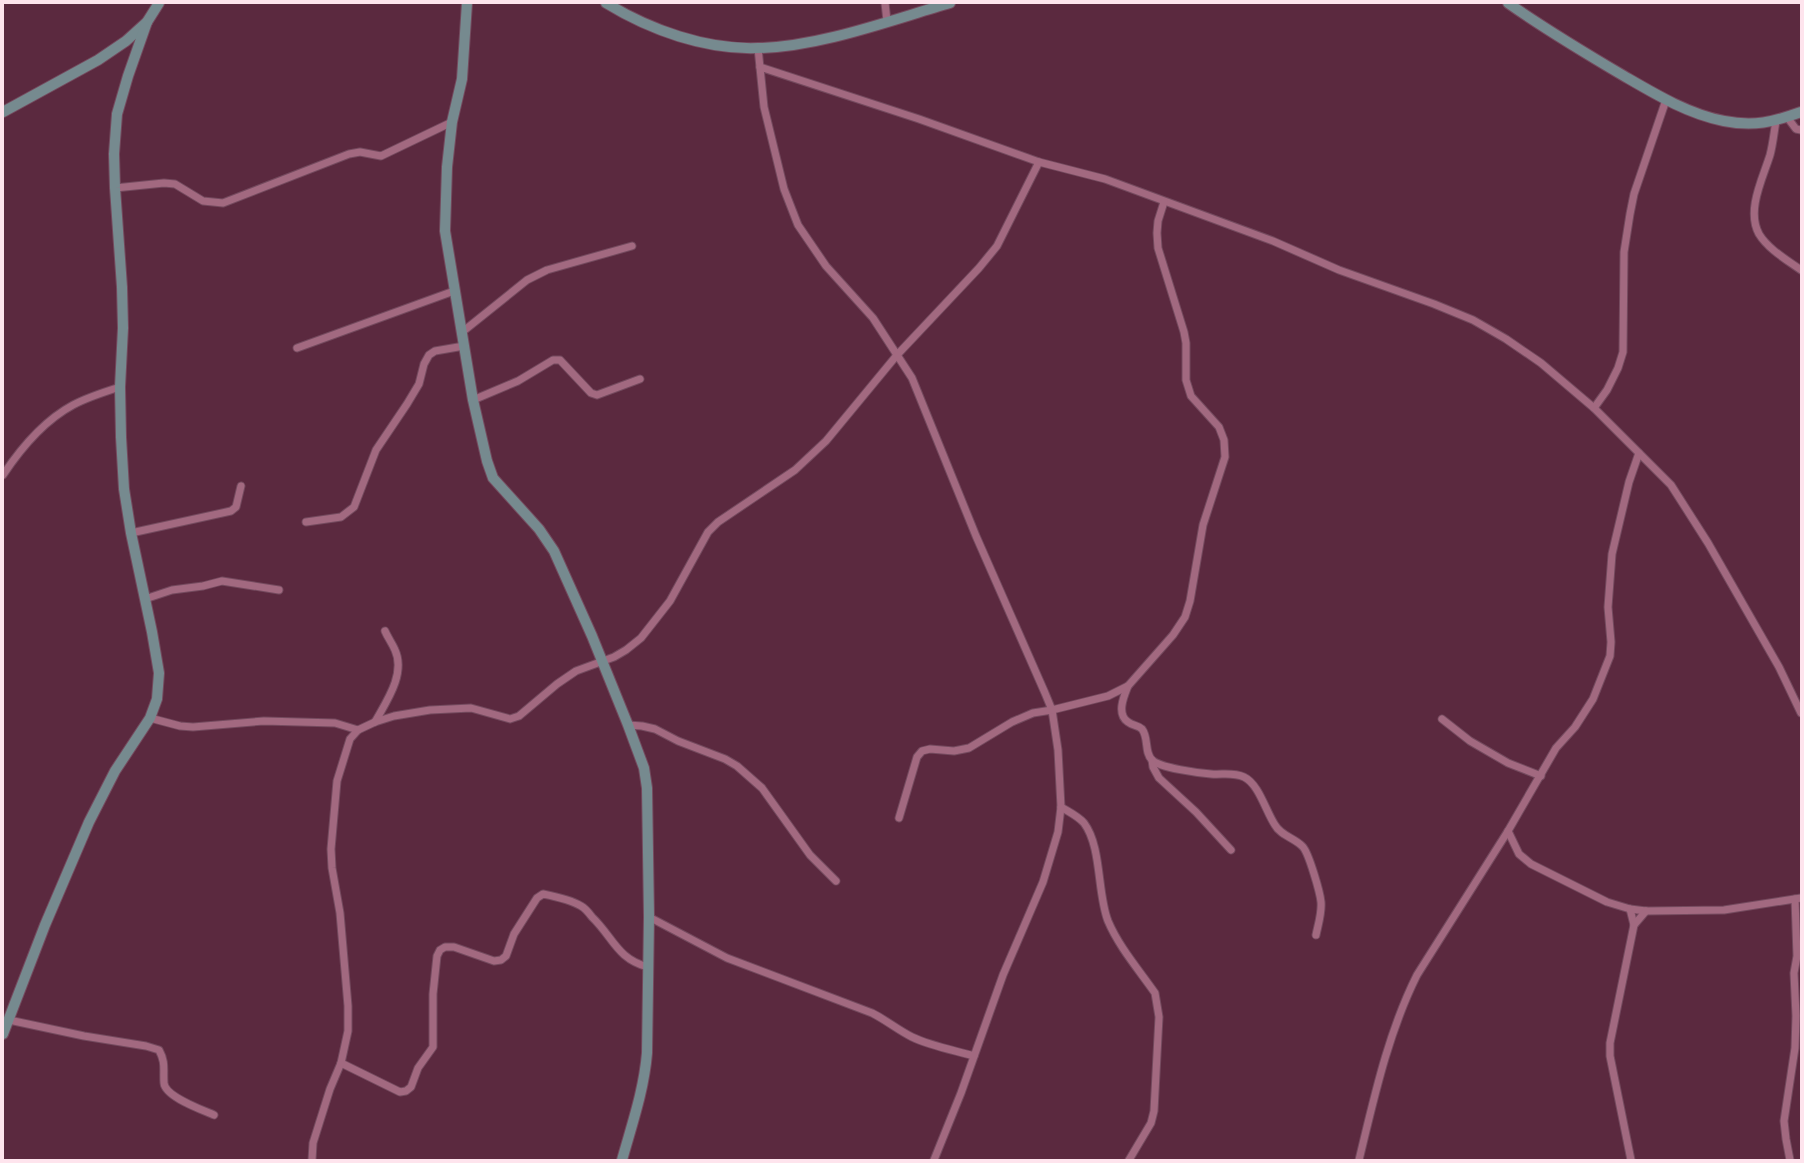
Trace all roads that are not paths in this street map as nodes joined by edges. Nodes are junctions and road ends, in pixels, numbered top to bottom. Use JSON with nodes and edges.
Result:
{"nodes":[{"id":1,"x":159,"y":3,"type":"edge"},
{"id":2,"x":467,"y":3,"type":"edge"},
{"id":3,"x":606,"y":3,"type":"edge"},
{"id":4,"x":885,"y":3,"type":"edge"},
{"id":5,"x":950,"y":3,"type":"edge"},
{"id":6,"x":1508,"y":3,"type":"edge"},
{"id":7,"x":888,"y":21,"type":"junction"},
{"id":8,"x":146,"y":22,"type":"junction"},
{"id":9,"x":758,"y":48,"type":"junction"},
{"id":10,"x":760,"y":67,"type":"junction"},
{"id":11,"x":1666,"y":100,"type":"junction"},
{"id":12,"x":3,"y":112,"type":"edge"},
{"id":13,"x":1801,"y":112,"type":"edge"},
{"id":14,"x":1787,"y":118,"type":"junction"},
{"id":15,"x":452,"y":122,"type":"junction"},
{"id":16,"x":1776,"y":122,"type":"junction"},
{"id":17,"x":1801,"y":130,"type":"edge"},
{"id":18,"x":1039,"y":162,"type":"junction"},
{"id":19,"x":115,"y":188,"type":"junction"},
{"id":20,"x":1164,"y":202,"type":"junction"},
{"id":21,"x":632,"y":246,"type":"dead end"},
{"id":22,"x":1801,"y":270,"type":"edge"},
{"id":23,"x":454,"y":291,"type":"junction"},
{"id":24,"x":461,"y":333,"type":"junction"},
{"id":25,"x":464,"y":346,"type":"junction"},
{"id":26,"x":297,"y":348,"type":"dead end"},
{"id":27,"x":898,"y":355,"type":"junction"},
{"id":28,"x":640,"y":379,"type":"dead end"},
{"id":29,"x":120,"y":387,"type":"junction"},
{"id":30,"x":473,"y":400,"type":"junction"},
{"id":31,"x":1594,"y":408,"type":"junction"},
{"id":32,"x":1639,"y":453,"type":"junction"},
{"id":33,"x":3,"y":475,"type":"edge"},
{"id":34,"x":241,"y":486,"type":"dead end"},
{"id":35,"x":306,"y":522,"type":"dead end"},
{"id":36,"x":131,"y":533,"type":"junction"},
{"id":37,"x":279,"y":590,"type":"dead end"},
{"id":38,"x":145,"y":599,"type":"junction"},
{"id":39,"x":385,"y":631,"type":"dead end"},
{"id":40,"x":602,"y":662,"type":"junction"},
{"id":41,"x":1128,"y":686,"type":"junction"},
{"id":42,"x":1052,"y":710,"type":"junction"},
{"id":43,"x":1801,"y":713,"type":"edge"},
{"id":44,"x":150,"y":718,"type":"junction"},
{"id":45,"x":1442,"y":719,"type":"dead end"},
{"id":46,"x":375,"y":722,"type":"junction"},
{"id":47,"x":628,"y":724,"type":"junction"},
{"id":48,"x":358,"y":730,"type":"junction"},
{"id":49,"x":1152,"y":760,"type":"junction"},
{"id":50,"x":1541,"y":776,"type":"junction"},
{"id":51,"x":1061,"y":807,"type":"junction"},
{"id":52,"x":899,"y":818,"type":"dead end"},
{"id":53,"x":1508,"y":831,"type":"junction"},
{"id":54,"x":1231,"y":850,"type":"dead end"},
{"id":55,"x":836,"y":881,"type":"dead end"},
{"id":56,"x":1798,"y":898,"type":"edge"},
{"id":57,"x":1630,"y":909,"type":"junction"},
{"id":58,"x":1646,"y":911,"type":"junction"},
{"id":59,"x":650,"y":917,"type":"junction"},
{"id":60,"x":1634,"y":925,"type":"junction"},
{"id":61,"x":1316,"y":935,"type":"dead end"},
{"id":62,"x":648,"y":967,"type":"junction"},
{"id":63,"x":9,"y":1020,"type":"junction"},
{"id":64,"x":3,"y":1034,"type":"edge"},
{"id":65,"x":974,"y":1056,"type":"junction"},
{"id":66,"x":341,"y":1063,"type":"junction"},
{"id":67,"x":214,"y":1115,"type":"dead end"},
{"id":68,"x":312,"y":1160,"type":"edge"},
{"id":69,"x":622,"y":1160,"type":"edge"},
{"id":70,"x":934,"y":1160,"type":"edge"},
{"id":71,"x":1129,"y":1160,"type":"edge"},
{"id":72,"x":1359,"y":1160,"type":"edge"},
{"id":73,"x":1632,"y":1160,"type":"edge"},
{"id":74,"x":1790,"y":1160,"type":"edge"}],
"edges":[{"from":1,"to":8,"type":"main road"},
{"from":2,"to":15,"type":"main road"},
{"from":3,"to":9,"type":"main road"},
{"from":4,"to":7,"type":"street"},
{"from":5,"to":7,"type":"main road"},
{"from":6,"to":11,"type":"main road"},
{"from":7,"to":9,"type":"main road"},
{"from":8,"to":12,"type":"main road"},
{"from":8,"to":19,"type":"main road"},
{"from":9,"to":10,"type":"street"},
{"from":10,"to":18,"type":"street"},
{"from":10,"to":27,"type":"street"},
{"from":11,"to":16,"type":"main road"},
{"from":11,"to":31,"type":"street"},
{"from":13,"to":14,"type":"main road"},
{"from":14,"to":16,"type":"main road"},
{"from":14,"to":17,"type":"street"},
{"from":15,"to":19,"type":"street"},
{"from":15,"to":23,"type":"main road"},
{"from":16,"to":22,"type":"street"},
{"from":18,"to":20,"type":"street"},
{"from":18,"to":27,"type":"street"},
{"from":19,"to":29,"type":"main road"},
{"from":20,"to":31,"type":"street"},
{"from":20,"to":41,"type":"street"},
{"from":21,"to":24,"type":"street"},
{"from":23,"to":24,"type":"main road"},
{"from":23,"to":26,"type":"street"},
{"from":24,"to":25,"type":"main road"},
{"from":25,"to":30,"type":"main road"},
{"from":25,"to":35,"type":"street"},
{"from":27,"to":40,"type":"street"},
{"from":27,"to":42,"type":"street"},
{"from":28,"to":30,"type":"street"},
{"from":29,"to":33,"type":"street"},
{"from":29,"to":36,"type":"main road"},
{"from":30,"to":40,"type":"main road"},
{"from":31,"to":32,"type":"street"},
{"from":32,"to":43,"type":"street"},
{"from":32,"to":50,"type":"street"},
{"from":34,"to":36,"type":"street"},
{"from":36,"to":38,"type":"main road"},
{"from":37,"to":38,"type":"street"},
{"from":38,"to":44,"type":"main road"},
{"from":39,"to":46,"type":"street"},
{"from":40,"to":46,"type":"street"},
{"from":40,"to":47,"type":"main road"},
{"from":41,"to":42,"type":"street"},
{"from":41,"to":49,"type":"street"},
{"from":42,"to":51,"type":"street"},
{"from":42,"to":52,"type":"street"},
{"from":44,"to":48,"type":"street"},
{"from":44,"to":63,"type":"main road"},
{"from":45,"to":50,"type":"street"},
{"from":46,"to":48,"type":"street"},
{"from":47,"to":55,"type":"street"},
{"from":47,"to":59,"type":"main road"},
{"from":48,"to":66,"type":"street"},
{"from":49,"to":54,"type":"street"},
{"from":49,"to":61,"type":"street"},
{"from":50,"to":53,"type":"street"},
{"from":51,"to":65,"type":"street"},
{"from":51,"to":71,"type":"street"},
{"from":53,"to":57,"type":"street"},
{"from":53,"to":72,"type":"street"},
{"from":56,"to":58,"type":"street"},
{"from":56,"to":74,"type":"street"},
{"from":57,"to":58,"type":"street"},
{"from":57,"to":60,"type":"street"},
{"from":58,"to":60,"type":"street"},
{"from":59,"to":62,"type":"main road"},
{"from":59,"to":65,"type":"street"},
{"from":60,"to":73,"type":"street"},
{"from":62,"to":66,"type":"street"},
{"from":62,"to":69,"type":"main road"},
{"from":63,"to":64,"type":"main road"},
{"from":63,"to":67,"type":"street"},
{"from":65,"to":70,"type":"street"},
{"from":66,"to":68,"type":"street"}]}
